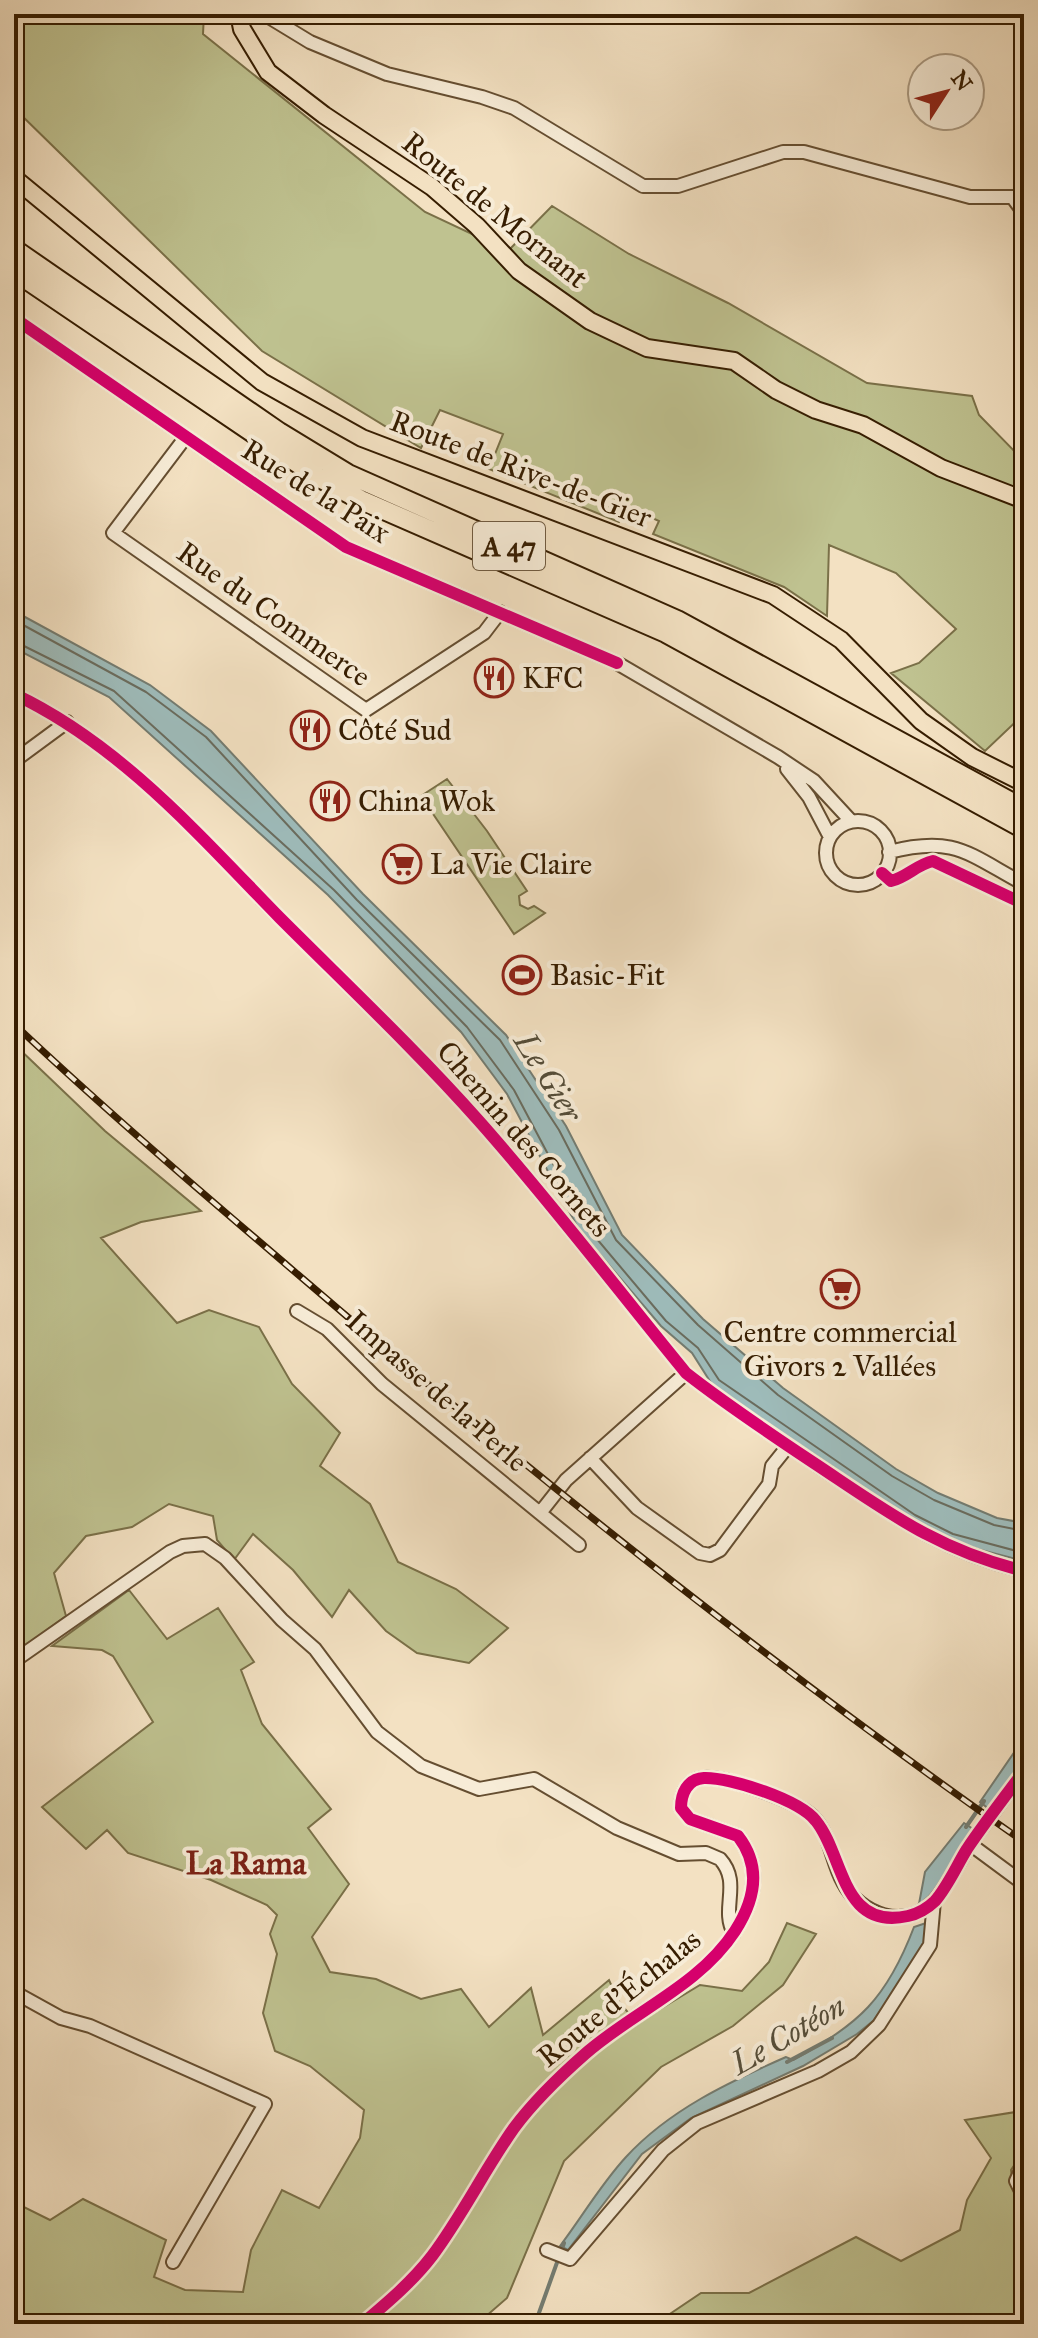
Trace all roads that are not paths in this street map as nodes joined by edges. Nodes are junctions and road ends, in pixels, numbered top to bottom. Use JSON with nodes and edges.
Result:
{"nodes":[{"id":1,"x":239,"y":14,"type":"edge"},
{"id":2,"x":264,"y":14,"type":"edge"},
{"id":3,"x":14,"y":178,"type":"edge"},
{"id":4,"x":1018,"y":198,"type":"edge"},
{"id":5,"x":1024,"y":213,"type":"edge"},
{"id":6,"x":14,"y":249,"type":"edge"},
{"id":7,"x":14,"y":271,"type":"edge"},
{"id":8,"x":14,"y":318,"type":"edge"},
{"id":9,"x":185,"y":438,"type":"junction"},
{"id":10,"x":1024,"y":500,"type":"edge"},
{"id":11,"x":500,"y":612,"type":"junction"},
{"id":12,"x":14,"y":694,"type":"edge"},
{"id":13,"x":67,"y":722,"type":"junction"},
{"id":14,"x":778,"y":757,"type":"junction"},
{"id":15,"x":14,"y":761,"type":"edge"},
{"id":16,"x":1024,"y":783,"type":"edge"},
{"id":17,"x":1024,"y":809,"type":"edge"},
{"id":18,"x":851,"y":821,"type":"junction"},
{"id":19,"x":1024,"y":829,"type":"edge"},
{"id":20,"x":830,"y":837,"type":"junction"},
{"id":21,"x":889,"y":852,"type":"junction"},
{"id":22,"x":1024,"y":884,"type":"edge"},
{"id":23,"x":297,"y":1311,"type":"dead end"},
{"id":24,"x":686,"y":1373,"type":"junction"},
{"id":25,"x":788,"y":1446,"type":"junction"},
{"id":26,"x":590,"y":1458,"type":"junction"},
{"id":27,"x":540,"y":1513,"type":"junction"},
{"id":28,"x":579,"y":1545,"type":"dead end"},
{"id":29,"x":1024,"y":1571,"type":"edge"},
{"id":30,"x":14,"y":1661,"type":"edge"},
{"id":31,"x":1021,"y":1778,"type":"edge"},
{"id":32,"x":970,"y":1844,"type":"junction"},
{"id":33,"x":1024,"y":1884,"type":"edge"},
{"id":34,"x":934,"y":1901,"type":"junction"},
{"id":35,"x":734,"y":1933,"type":"junction"},
{"id":36,"x":14,"y":1992,"type":"edge"},
{"id":37,"x":1024,"y":2164,"type":"edge"},
{"id":38,"x":1024,"y":2197,"type":"edge"},
{"id":39,"x":547,"y":2250,"type":"dead end"},
{"id":40,"x":173,"y":2262,"type":"dead end"},
{"id":41,"x":362,"y":2324,"type":"edge"}],
"edges":[{"from":1,"to":10,"type":"main road","name":"Route de Mornant"},
{"from":2,"to":4,"type":"street"},
{"from":3,"to":16,"type":"main road","name":"Route de Rive-de-Gier"},
{"from":4,"to":5,"type":"street"},
{"from":6,"to":17,"type":"highway","number":"A 47"},
{"from":7,"to":19,"type":"highway","number":"A 47"},
{"from":8,"to":9,"type":"street","name":"Rue de la Paix"},
{"from":9,"to":11,"type":"street","name":"Rue de la Paix"},
{"from":9,"to":11,"type":"street","name":"Rue du Commerce"},
{"from":11,"to":14,"type":"street","name":"Rue de la Paix"},
{"from":12,"to":13,"type":"street","name":"Chemin des Cornets"},
{"from":13,"to":15,"type":"street"},
{"from":13,"to":24,"type":"street","name":"Chemin des Cornets"},
{"from":14,"to":18,"type":"street","name":"Rue de la Paix"},
{"from":14,"to":20,"type":"street","name":"Rue de la Paix"},
{"from":18,"to":20,"type":"street"},
{"from":18,"to":21,"type":"street"},
{"from":20,"to":21,"type":"street"},
{"from":21,"to":22,"type":"street"},
{"from":23,"to":27,"type":"street","name":"Impasse de la Perle"},
{"from":24,"to":25,"type":"street","name":"Chemin des Cornets"},
{"from":24,"to":26,"type":"street","name":"Impasse de la Perle"},
{"from":25,"to":26,"type":"street"},
{"from":25,"to":29,"type":"street","name":"Chemin des Cornets"},
{"from":26,"to":27,"type":"street","name":"Impasse de la Perle"},
{"from":27,"to":28,"type":"street","name":"Impasse de la Perle"},
{"from":30,"to":35,"type":"street"},
{"from":31,"to":32,"type":"street","bridge":true},
{"from":32,"to":33,"type":"street"},
{"from":32,"to":34,"type":"street"},
{"from":34,"to":35,"type":"street","name":"Route d'Échalas"},
{"from":34,"to":39,"type":"street"},
{"from":35,"to":41,"type":"street","name":"Route d'Échalas"},
{"from":36,"to":40,"type":"street"},
{"from":37,"to":38,"type":"street"}]}
